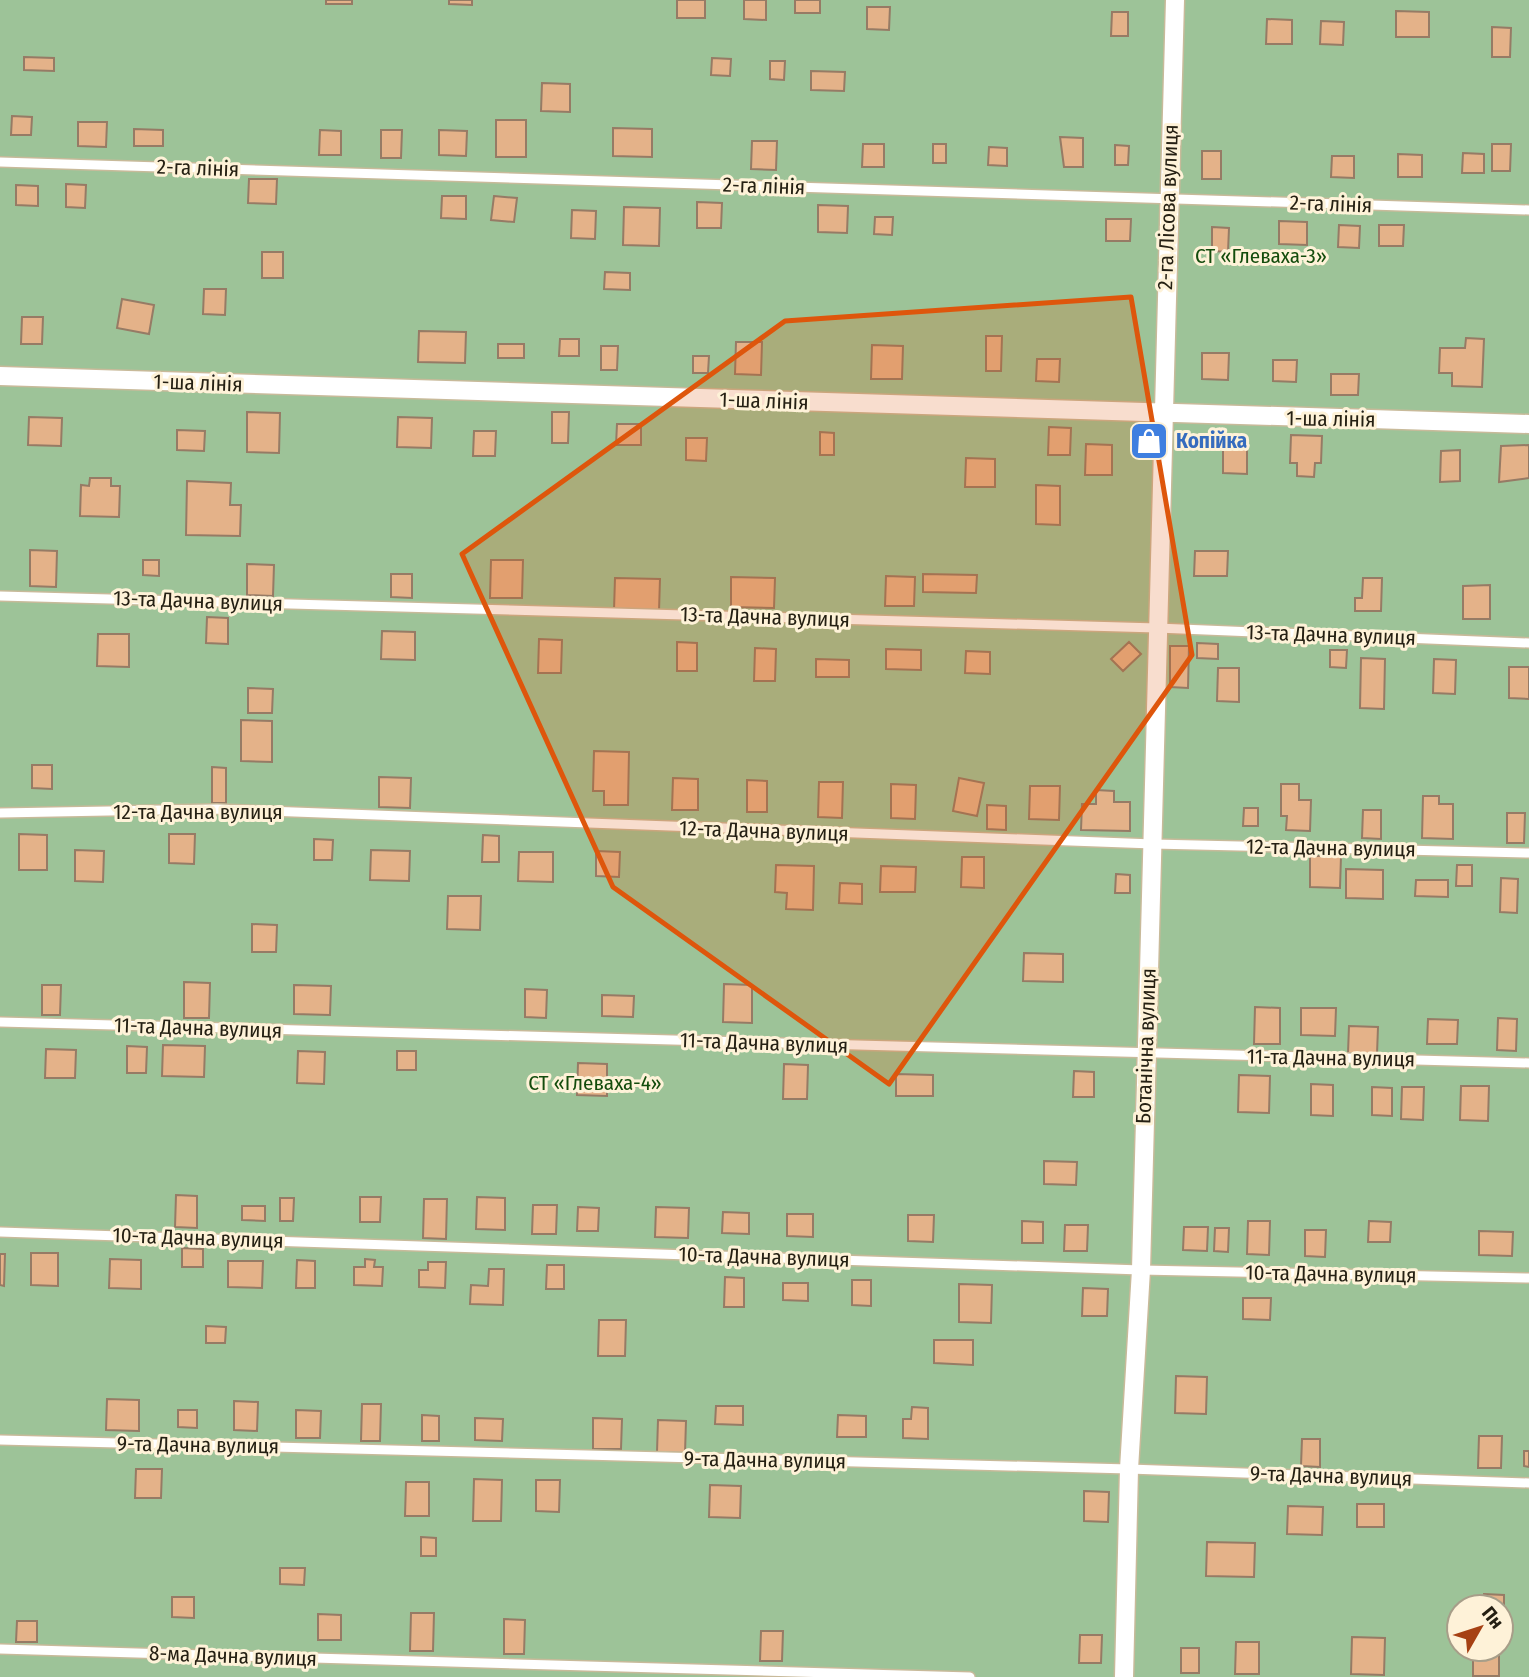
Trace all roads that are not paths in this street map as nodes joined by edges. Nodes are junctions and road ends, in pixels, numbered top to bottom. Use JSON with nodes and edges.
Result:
{"nodes":[{"id":1,"x":1175,"y":0,"type":"edge"},
{"id":2,"x":0,"y":162,"type":"edge"},
{"id":3,"x":1168,"y":199,"type":"junction"},
{"id":4,"x":1529,"y":210,"type":"edge"},
{"id":5,"x":0,"y":376,"type":"edge"},
{"id":6,"x":1163,"y":415,"type":"junction"},
{"id":7,"x":1529,"y":424,"type":"edge"},
{"id":8,"x":0,"y":596,"type":"edge"},
{"id":9,"x":1157,"y":628,"type":"junction"},
{"id":10,"x":1529,"y":643,"type":"edge"},
{"id":11,"x":0,"y":813,"type":"edge"},
{"id":12,"x":1153,"y":844,"type":"junction"},
{"id":13,"x":1529,"y":853,"type":"edge"},
{"id":14,"x":0,"y":1022,"type":"edge"},
{"id":15,"x":1144,"y":1054,"type":"junction"},
{"id":16,"x":1529,"y":1063,"type":"edge"},
{"id":17,"x":0,"y":1232,"type":"edge"},
{"id":18,"x":1141,"y":1270,"type":"junction"},
{"id":19,"x":1529,"y":1278,"type":"edge"},
{"id":20,"x":0,"y":1440,"type":"edge"},
{"id":21,"x":1129,"y":1469,"type":"junction"},
{"id":22,"x":1529,"y":1483,"type":"edge"},
{"id":23,"x":0,"y":1649,"type":"edge"},
{"id":24,"x":970,"y":1677,"type":"edge"},
{"id":25,"x":1124,"y":1677,"type":"edge"}],
"edges":[{"from":1,"to":3,"type":"street","name":"2-га Лісова вулиця"},
{"from":2,"to":3,"type":"lane","name":"2-га лінія"},
{"from":3,"to":4,"type":"lane","name":"2-га лінія"},
{"from":3,"to":6,"type":"street","name":"2-га Лісова вулиця"},
{"from":5,"to":6,"type":"street","name":"1-ша лінія"},
{"from":6,"to":7,"type":"street","name":"1-ша лінія"},
{"from":6,"to":9,"type":"street","name":"Ботанічна вулиця"},
{"from":8,"to":9,"type":"lane","name":"13-та Дачна вулиця"},
{"from":9,"to":10,"type":"lane","name":"13-та Дачна вулиця"},
{"from":9,"to":12,"type":"street","name":"Ботанічна вулиця"},
{"from":11,"to":12,"type":"lane","name":"12-та Дачна вулиця"},
{"from":12,"to":13,"type":"lane","name":"12-та Дачна вулиця"},
{"from":12,"to":15,"type":"street","name":"Ботанічна вулиця"},
{"from":14,"to":15,"type":"lane","name":"11-та Дачна вулиця"},
{"from":15,"to":16,"type":"lane","name":"11-та Дачна вулиця"},
{"from":15,"to":18,"type":"street","name":"Ботанічна вулиця"},
{"from":17,"to":18,"type":"lane","name":"10-та Дачна вулиця"},
{"from":18,"to":19,"type":"lane","name":"10-та Дачна вулиця"},
{"from":18,"to":21,"type":"street","name":"Ботанічна вулиця"},
{"from":20,"to":21,"type":"lane","name":"9-та Дачна вулиця"},
{"from":21,"to":22,"type":"lane","name":"9-та Дачна вулиця"},
{"from":21,"to":25,"type":"street","name":"Ботанічна вулиця"},
{"from":23,"to":24,"type":"lane","name":"8-ма Дачна вулиця"}]}
